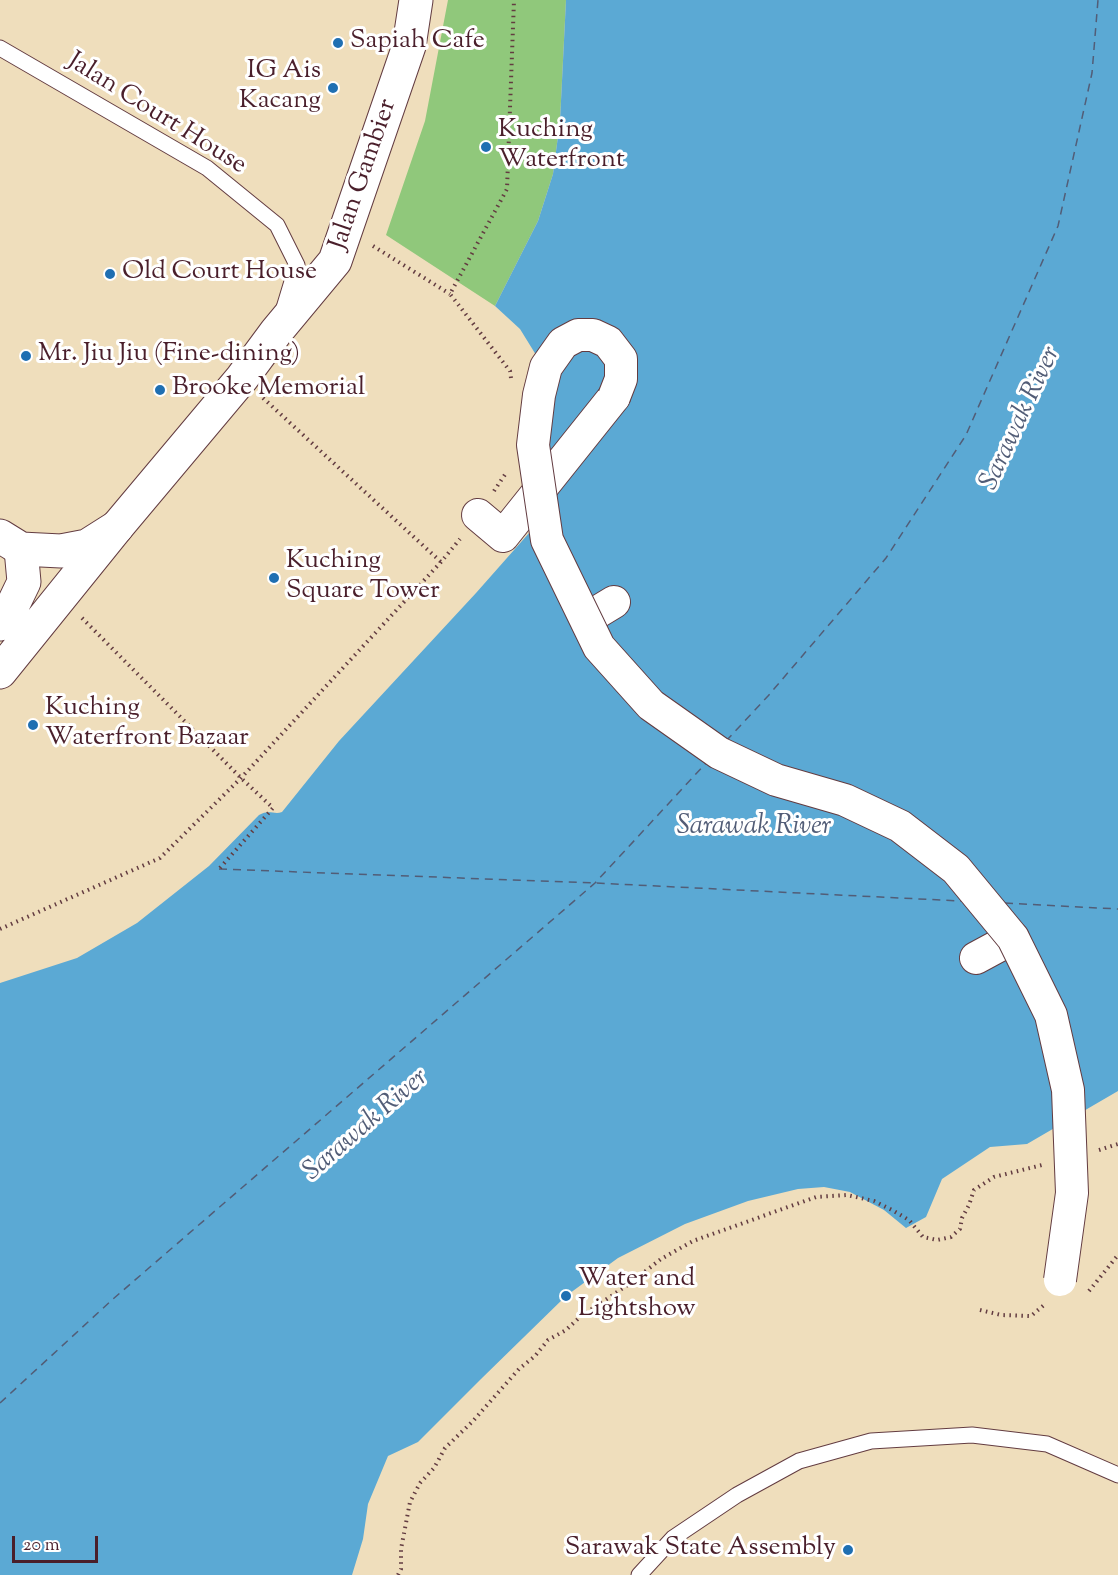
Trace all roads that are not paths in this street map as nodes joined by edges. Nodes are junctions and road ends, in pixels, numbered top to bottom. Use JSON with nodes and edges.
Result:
{"nodes":[{"id":1,"x":416,"y":0,"type":"edge"},
{"id":2,"x":0,"y":48,"type":"edge"},
{"id":3,"x":276,"y":332,"type":"junction"},
{"id":4,"x":478,"y":515,"type":"road end"},
{"id":5,"x":117,"y":527,"type":"junction"},
{"id":6,"x":11,"y":543,"type":"edge"},
{"id":7,"x":614,"y":602,"type":"dead end"},
{"id":8,"x":586,"y":619,"type":"junction"},
{"id":9,"x":0,"y":624,"type":"edge"},
{"id":10,"x":0,"y":672,"type":"edge"},
{"id":11,"x":1013,"y":938,"type":"junction"},
{"id":12,"x":976,"y":958,"type":"dead end"},
{"id":13,"x":1054,"y":1292,"type":"road end"},
{"id":14,"x":1118,"y":1475,"type":"edge"},
{"id":15,"x":639,"y":1575,"type":"edge"}],
"edges":[{"from":1,"to":3,"type":"main road","name":"Jalan Gambier"},
{"from":2,"to":3,"type":"lane","name":"Jalan Court House"},
{"from":3,"to":5,"type":"main road","name":"Jalan Gambier"},
{"from":4,"to":8,"type":"street","bridge":true},
{"from":5,"to":6,"type":"main road"},
{"from":5,"to":10,"type":"main road","name":"Jalan Gambier"},
{"from":6,"to":9,"type":"main road"},
{"from":7,"to":8,"type":"street"},
{"from":8,"to":11,"type":"street","bridge":true},
{"from":11,"to":12,"type":"street"},
{"from":11,"to":13,"type":"street","bridge":true},
{"from":14,"to":15,"type":"lane"}]}
